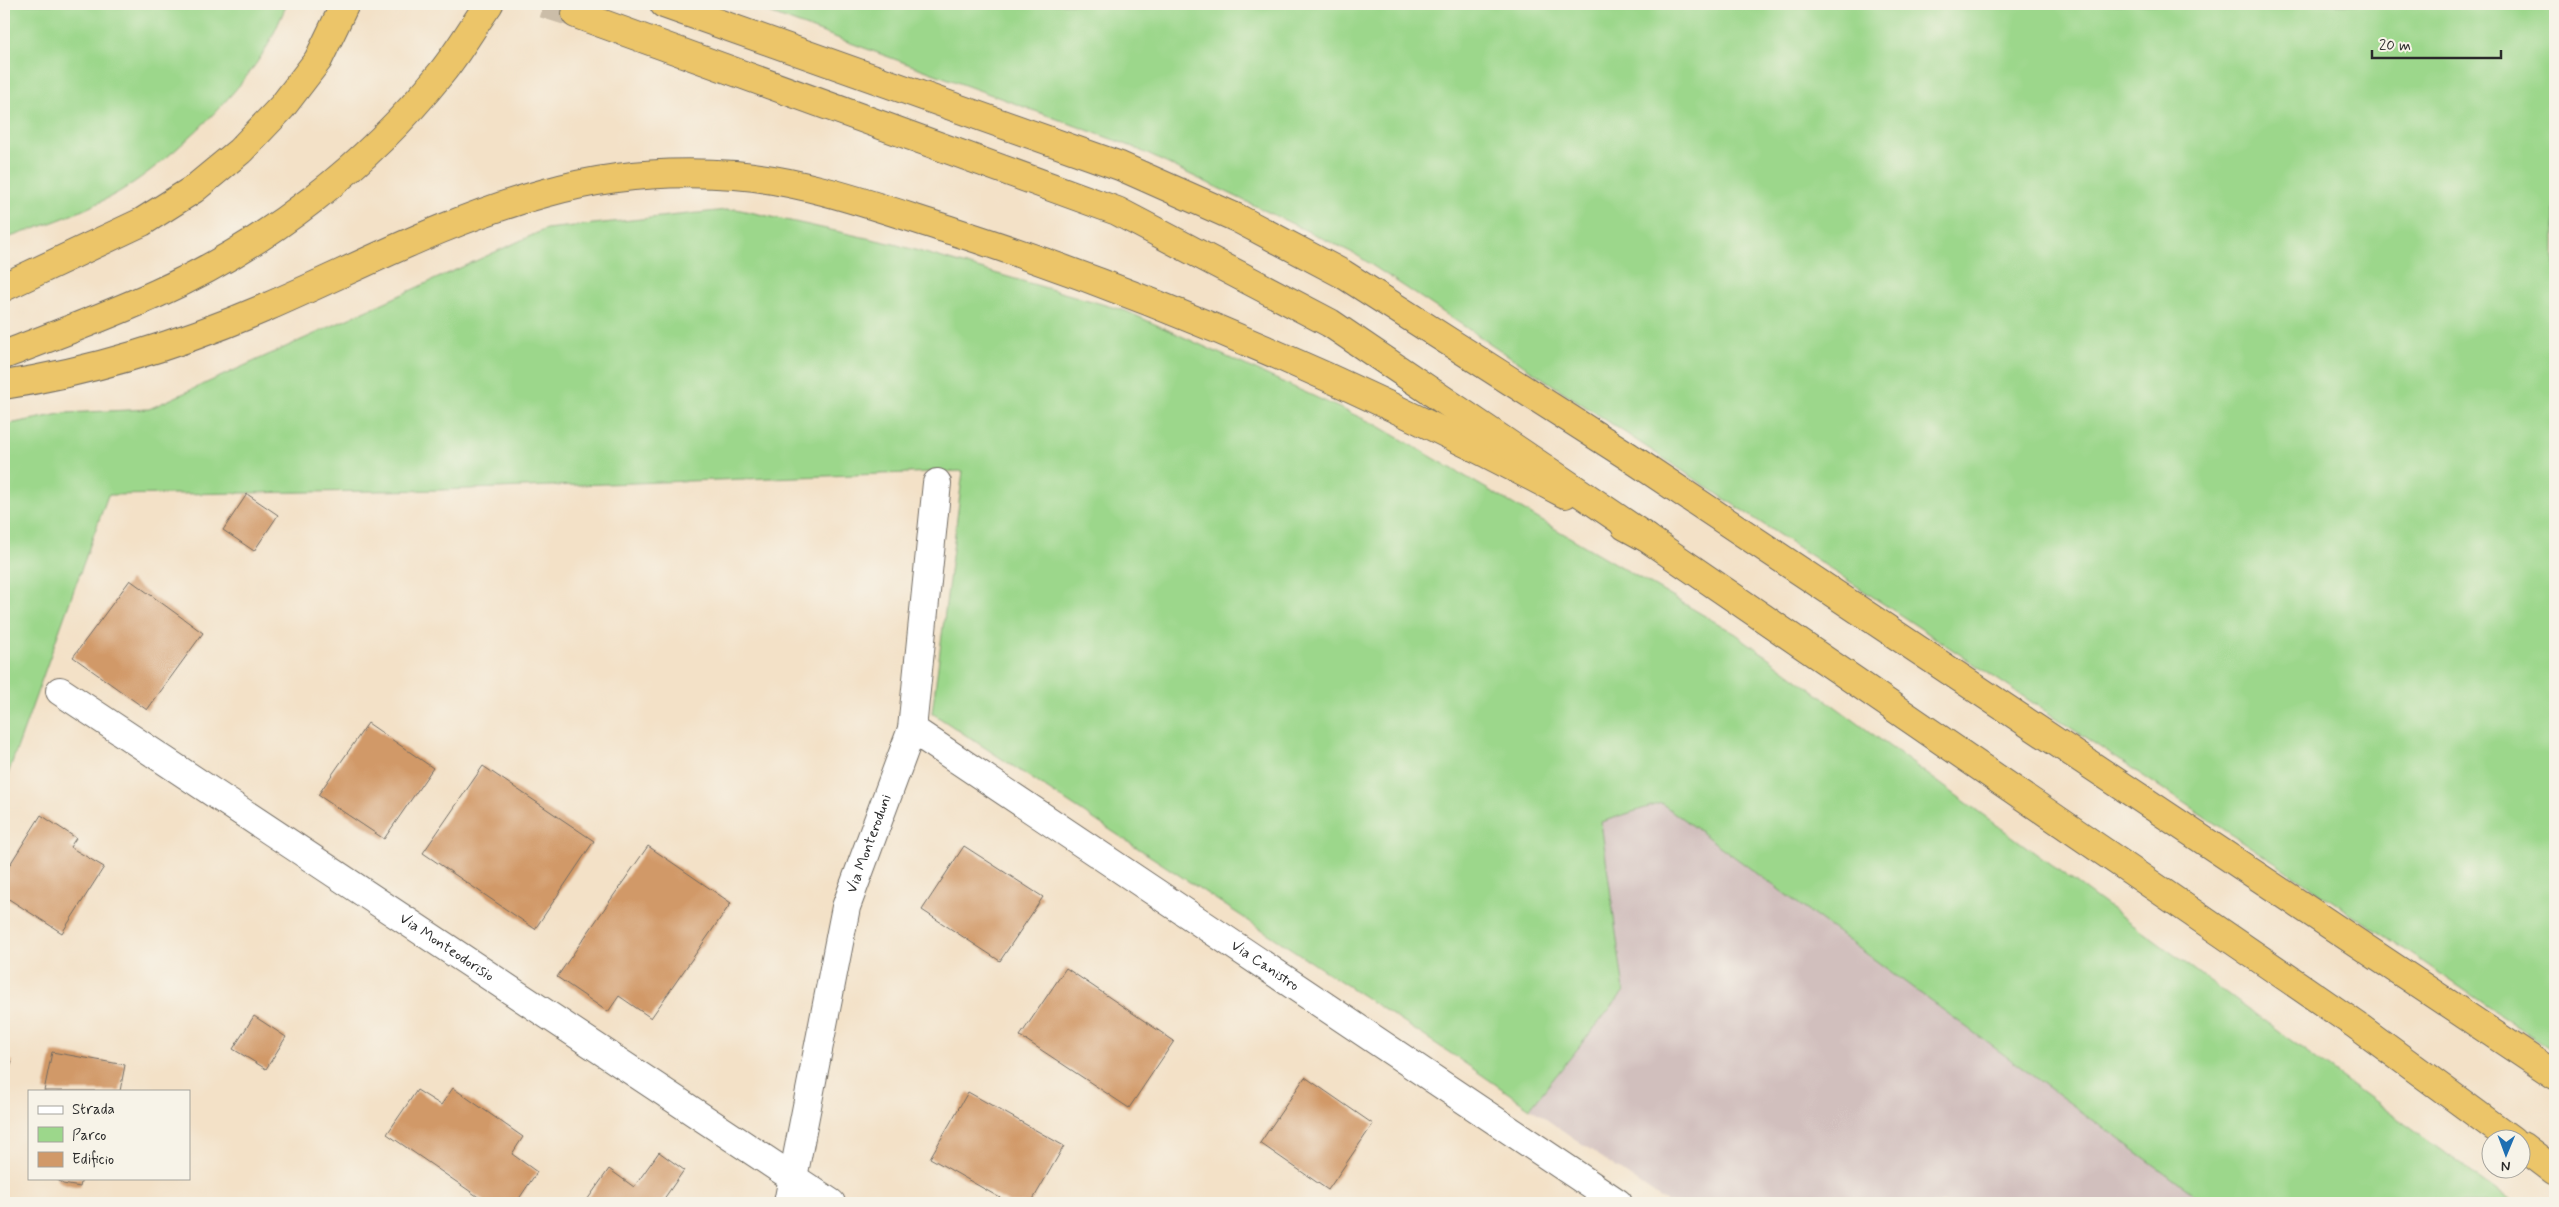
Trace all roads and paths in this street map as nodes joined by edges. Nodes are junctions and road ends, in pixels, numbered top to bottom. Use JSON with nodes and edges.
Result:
{"nodes":[{"id":1,"x":345,"y":4,"type":"edge"},
{"id":2,"x":466,"y":4,"type":"edge"},
{"id":3,"x":489,"y":4,"type":"edge"},
{"id":4,"x":664,"y":4,"type":"edge"},
{"id":5,"x":576,"y":14,"type":"tunnel mouth"},
{"id":6,"x":442,"y":72,"type":"junction"},
{"id":7,"x":8,"y":284,"type":"edge"},
{"id":8,"x":4,"y":356,"type":"edge"},
{"id":9,"x":4,"y":385,"type":"edge"},
{"id":10,"x":937,"y":483,"type":"dead end"},
{"id":11,"x":1647,"y":538,"type":"junction"},
{"id":12,"x":60,"y":691,"type":"dead end"},
{"id":13,"x":912,"y":729,"type":"junction"},
{"id":14,"x":2555,"y":1074,"type":"edge"},
{"id":15,"x":2499,"y":1130,"type":"edge"},
{"id":16,"x":2532,"y":1154,"type":"edge"},
{"id":17,"x":2555,"y":1171,"type":"edge"},
{"id":18,"x":791,"y":1190,"type":"edge"},
{"id":19,"x":831,"y":1203,"type":"edge"},
{"id":20,"x":1618,"y":1203,"type":"edge"}],
"edges":[{"from":1,"to":7,"type":"highway"},
{"from":2,"to":6,"type":"highway"},
{"from":3,"to":6,"type":"highway"},
{"from":4,"to":14,"type":"highway"},
{"from":5,"to":11,"type":"highway"},
{"from":6,"to":8,"type":"highway"},
{"from":9,"to":11,"type":"highway"},
{"from":10,"to":13,"type":"street","name":"Via Monteroduni"},
{"from":11,"to":15,"type":"highway"},
{"from":12,"to":18,"type":"street","name":"Via Monteodorisio"},
{"from":13,"to":18,"type":"street","name":"Via Monteroduni"},
{"from":13,"to":20,"type":"street","name":"Via Canistro"},
{"from":16,"to":17,"type":"highway"},
{"from":18,"to":19,"type":"street","name":"Via Monteodorisio"}]}
